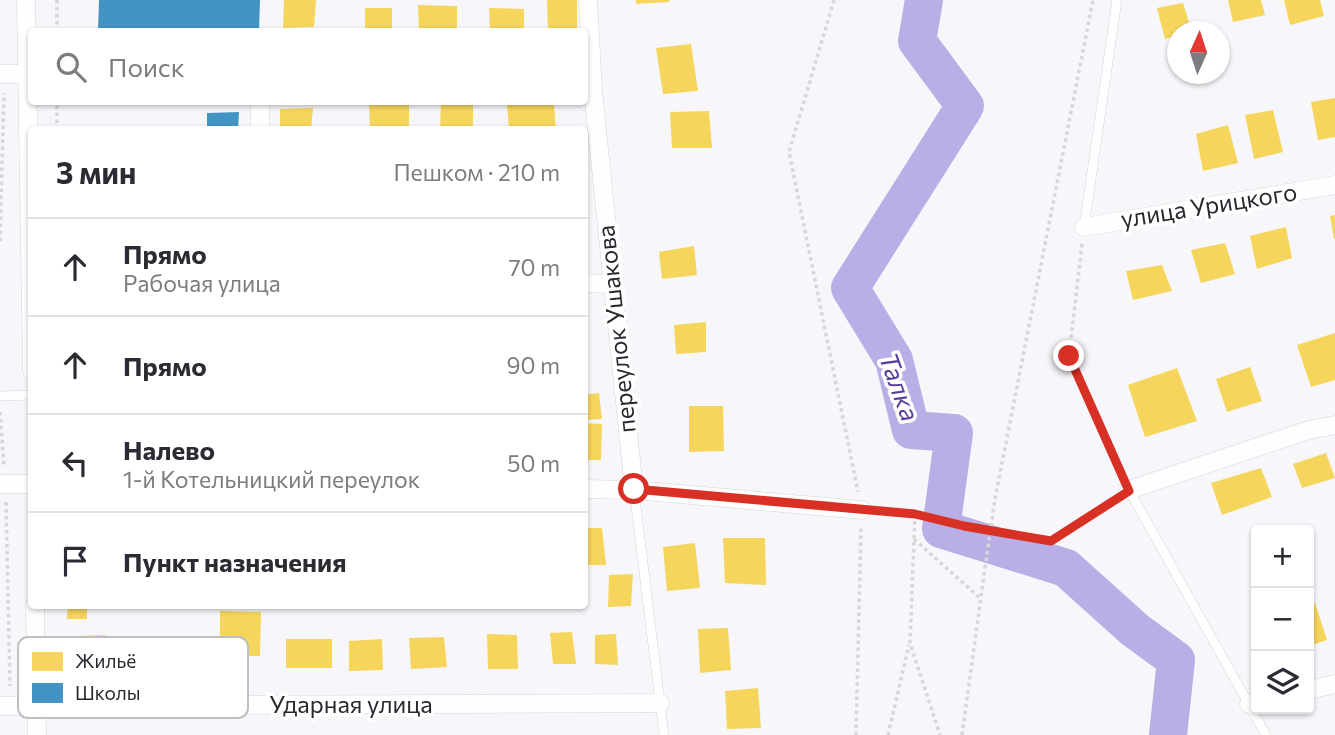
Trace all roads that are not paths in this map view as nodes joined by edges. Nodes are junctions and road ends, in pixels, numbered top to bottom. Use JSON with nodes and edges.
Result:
{"nodes":[{"id":1,"x":26,"y":0,"type":"edge"},
{"id":2,"x":588,"y":0,"type":"edge"},
{"id":3,"x":1117,"y":0,"type":"edge"},
{"id":4,"x":28,"y":49,"type":"edge"},
{"id":5,"x":3,"y":74,"type":"edge"},
{"id":6,"x":28,"y":74,"type":"edge"},
{"id":7,"x":589,"y":91,"type":"edge"},
{"id":8,"x":29,"y":105,"type":"edge"},
{"id":9,"x":260,"y":105,"type":"edge"},
{"id":10,"x":30,"y":126,"type":"edge"},
{"id":11,"x":260,"y":126,"type":"edge"},
{"id":12,"x":1335,"y":185,"type":"edge"},
{"id":13,"x":1084,"y":227,"type":"joint"},
{"id":14,"x":588,"y":283,"type":"edge"},
{"id":15,"x":612,"y":284,"type":"junction"},
{"id":16,"x":28,"y":395,"type":"edge"},
{"id":17,"x":0,"y":396,"type":"edge"},
{"id":18,"x":1335,"y":425,"type":"edge"},
{"id":19,"x":3,"y":484,"type":"edge"},
{"id":20,"x":28,"y":484,"type":"edge"},
{"id":21,"x":588,"y":489,"type":"edge"},
{"id":22,"x":634,"y":489,"type":"junction"},
{"id":23,"x":1129,"y":491,"type":"joint"},
{"id":24,"x":862,"y":510,"type":"road end"},
{"id":25,"x":35,"y":609,"type":"edge"},
{"id":26,"x":35,"y":637,"type":"edge"},
{"id":27,"x":1335,"y":684,"type":"edge"},
{"id":28,"x":1314,"y":689,"type":"edge"},
{"id":29,"x":1251,"y":700,"type":"edge"},
{"id":30,"x":660,"y":703,"type":"junction"},
{"id":31,"x":248,"y":706,"type":"edge"},
{"id":32,"x":1257,"y":714,"type":"edge"},
{"id":33,"x":664,"y":735,"type":"edge"},
{"id":34,"x":1266,"y":735,"type":"edge"}],
"edges":[{"from":1,"to":4,"type":"street"},
{"from":2,"to":7,"type":"street","name":"переулок Ушакова"},
{"from":3,"to":13,"type":"lane"},
{"from":5,"to":6,"type":"street"},
{"from":7,"to":15,"type":"street","name":"переулок Ушакова"},
{"from":8,"to":10,"type":"street"},
{"from":9,"to":11,"type":"street"},
{"from":12,"to":13,"type":"street","name":"улица Урицкого"},
{"from":14,"to":15,"type":"street"},
{"from":15,"to":22,"type":"street","name":"переулок Ушакова"},
{"from":16,"to":17,"type":"lane"},
{"from":18,"to":23,"type":"street"},
{"from":19,"to":20,"type":"street"},
{"from":21,"to":22,"type":"street"},
{"from":22,"to":24,"type":"street"},
{"from":22,"to":30,"type":"lane"},
{"from":23,"to":29,"type":"lane"},
{"from":25,"to":26,"type":"street"},
{"from":27,"to":28,"type":"street"},
{"from":30,"to":31,"type":"street","name":"Ударная улица"},
{"from":30,"to":33,"type":"lane"},
{"from":32,"to":34,"type":"lane"}]}
